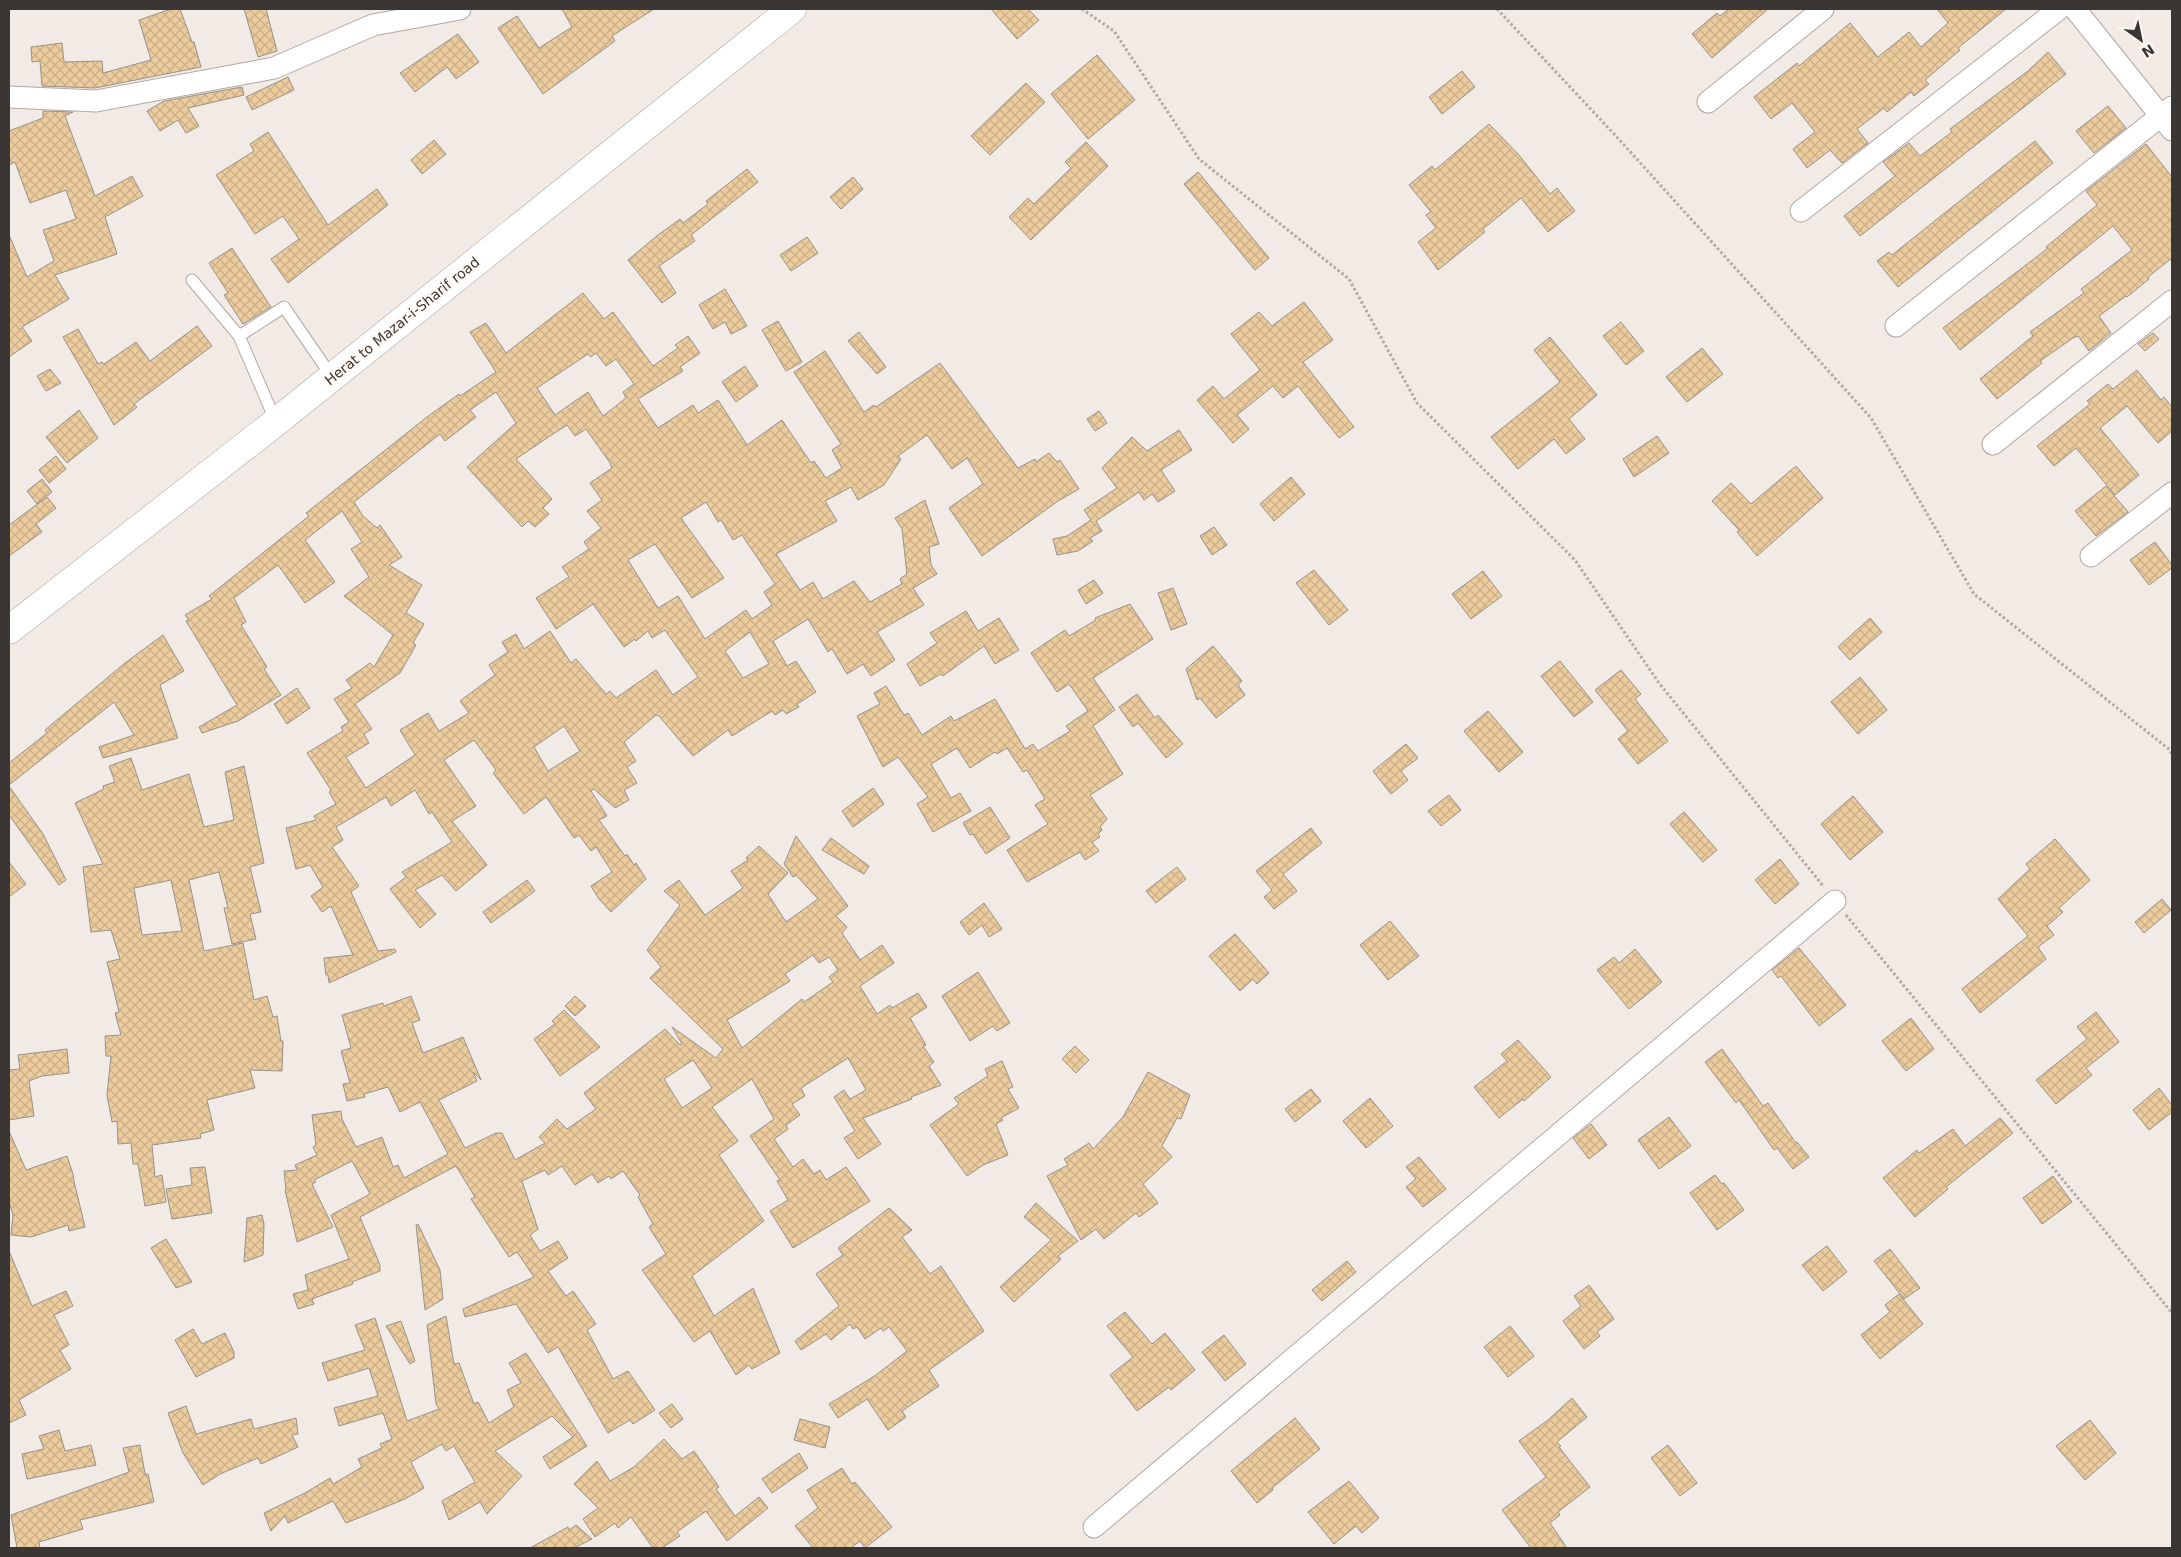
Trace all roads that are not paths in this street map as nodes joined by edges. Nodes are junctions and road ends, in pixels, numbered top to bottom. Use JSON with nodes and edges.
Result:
{"nodes":[{"id":1,"x":460,"y":9,"type":"edge"},
{"id":2,"x":1823,"y":9,"type":"edge"},
{"id":3,"x":2058,"y":9,"type":"edge"},
{"id":4,"x":2075,"y":9,"type":"edge"},
{"id":5,"x":782,"y":12,"type":"edge"},
{"id":6,"x":9,"y":97,"type":"edge"},
{"id":7,"x":1708,"y":102,"type":"dead end"},
{"id":8,"x":2168,"y":117,"type":"edge"},
{"id":9,"x":1801,"y":211,"type":"dead end"},
{"id":10,"x":192,"y":280,"type":"dead end"},
{"id":11,"x":2172,"y":301,"type":"edge"},
{"id":12,"x":1896,"y":326,"type":"dead end"},
{"id":13,"x":239,"y":336,"type":"junction"},
{"id":14,"x":332,"y":378,"type":"junction"},
{"id":15,"x":276,"y":422,"type":"junction"},
{"id":16,"x":1993,"y":444,"type":"dead end"},
{"id":17,"x":2172,"y":493,"type":"edge"},
{"id":18,"x":2091,"y":556,"type":"dead end"},
{"id":19,"x":9,"y":630,"type":"edge"},
{"id":20,"x":1835,"y":901,"type":"road end"},
{"id":21,"x":1094,"y":1527,"type":"dead end"}],
"edges":[{"from":1,"to":6,"type":"street"},
{"from":2,"to":7,"type":"street"},
{"from":3,"to":9,"type":"street"},
{"from":4,"to":8,"type":"street"},
{"from":5,"to":14,"type":"highway","name":"Herat to Mazar-i-Sharif road"},
{"from":8,"to":12,"type":"street"},
{"from":10,"to":13,"type":"lane"},
{"from":11,"to":16,"type":"street"},
{"from":13,"to":14,"type":"lane"},
{"from":13,"to":15,"type":"lane"},
{"from":14,"to":15,"type":"highway","name":"Herat to Mazar-i-Sharif road"},
{"from":15,"to":19,"type":"highway","name":"Herat to Mazar-i-Sharif road"},
{"from":17,"to":18,"type":"street"},
{"from":20,"to":21,"type":"street"}]}
